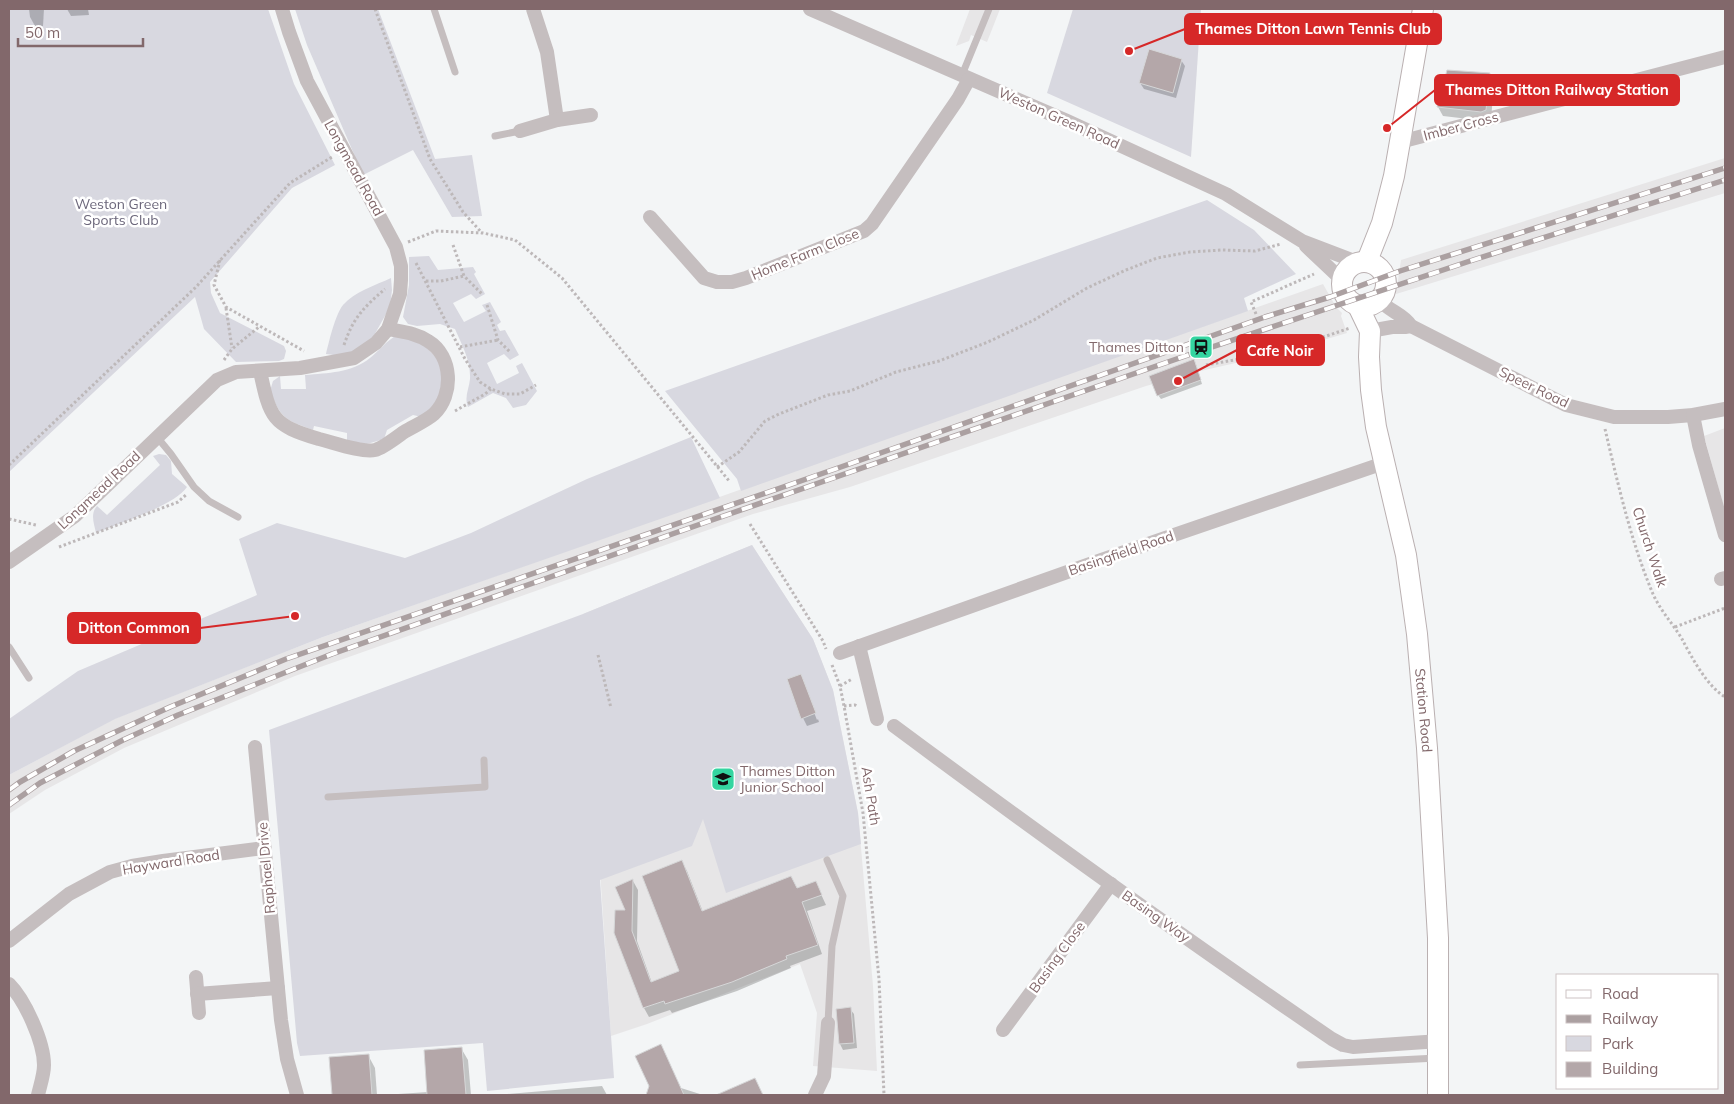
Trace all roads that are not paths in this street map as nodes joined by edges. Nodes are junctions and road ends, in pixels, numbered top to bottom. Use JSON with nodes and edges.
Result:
{"nodes":[{"id":1,"x":282,"y":9,"type":"edge"},
{"id":2,"x":434,"y":9,"type":"edge"},
{"id":3,"x":533,"y":9,"type":"edge"},
{"id":4,"x":810,"y":9,"type":"edge"},
{"id":5,"x":989,"y":9,"type":"edge"},
{"id":6,"x":1423,"y":9,"type":"edge"},
{"id":7,"x":1725,"y":57,"type":"edge"},
{"id":8,"x":455,"y":72,"type":"dead end"},
{"id":9,"x":966,"y":77,"type":"junction"},
{"id":10,"x":591,"y":115,"type":"dead end"},
{"id":11,"x":557,"y":120,"type":"junction"},
{"id":12,"x":520,"y":131,"type":"joint"},
{"id":13,"x":495,"y":136,"type":"dead end"},
{"id":14,"x":1400,"y":142,"type":"junction"},
{"id":15,"x":650,"y":217,"type":"dead end"},
{"id":16,"x":1298,"y":239,"type":"junction"},
{"id":17,"x":1362,"y":262,"type":"junction"},
{"id":18,"x":1342,"y":280,"type":"junction"},
{"id":19,"x":1370,"y":312,"type":"junction"},
{"id":20,"x":1411,"y":326,"type":"junction"},
{"id":21,"x":388,"y":329,"type":"junction"},
{"id":22,"x":260,"y":371,"type":"junction"},
{"id":23,"x":1725,"y":410,"type":"edge"},
{"id":24,"x":1694,"y":415,"type":"junction"},
{"id":25,"x":156,"y":437,"type":"junction"},
{"id":26,"x":1384,"y":463,"type":"junction"},
{"id":27,"x":238,"y":517,"type":"dead end"},
{"id":28,"x":1725,"y":535,"type":"edge"},
{"id":29,"x":9,"y":562,"type":"edge"},
{"id":30,"x":859,"y":646,"type":"junction"},
{"id":31,"x":9,"y":647,"type":"edge"},
{"id":32,"x":840,"y":653,"type":"dead end"},
{"id":33,"x":29,"y":678,"type":"dead end"},
{"id":34,"x":876,"y":719,"type":"dead end"},
{"id":35,"x":894,"y":726,"type":"dead end"},
{"id":36,"x":256,"y":748,"type":"dead end"},
{"id":37,"x":484,"y":760,"type":"dead end"},
{"id":38,"x":328,"y":797,"type":"dead end"},
{"id":39,"x":264,"y":848,"type":"junction"},
{"id":40,"x":828,"y":860,"type":"dead end"},
{"id":41,"x":1111,"y":884,"type":"junction"},
{"id":42,"x":9,"y":941,"type":"edge"},
{"id":43,"x":196,"y":977,"type":"dead end"},
{"id":44,"x":9,"y":984,"type":"edge"},
{"id":45,"x":278,"y":988,"type":"junction"},
{"id":46,"x":197,"y":994,"type":"junction"},
{"id":47,"x":199,"y":1013,"type":"dead end"},
{"id":48,"x":828,"y":1023,"type":"joint"},
{"id":49,"x":1003,"y":1030,"type":"dead end"},
{"id":50,"x":1440,"y":1049,"type":"junction"},
{"id":51,"x":1300,"y":1065,"type":"dead end"},
{"id":52,"x":38,"y":1095,"type":"edge"},
{"id":53,"x":297,"y":1095,"type":"edge"},
{"id":54,"x":815,"y":1095,"type":"edge"},
{"id":55,"x":1438,"y":1095,"type":"edge"}],
"edges":[{"from":1,"to":21,"type":"street","name":"Longmead Road"},
{"from":2,"to":8,"type":"lane"},
{"from":3,"to":11,"type":"street"},
{"from":4,"to":9,"type":"street","name":"Weston Green Road"},
{"from":5,"to":9,"type":"lane"},
{"from":6,"to":14,"type":"main road"},
{"from":7,"to":14,"type":"street","name":"Imber Cross"},
{"from":9,"to":15,"type":"street","name":"Home Farm Close"},
{"from":9,"to":16,"type":"street","name":"Weston Green Road"},
{"from":10,"to":11,"type":"street"},
{"from":11,"to":12,"type":"street"},
{"from":12,"to":13,"type":"lane"},
{"from":14,"to":17,"type":"main road"},
{"from":16,"to":17,"type":"street","name":"Weston Green Road"},
{"from":16,"to":18,"type":"street","name":"Weston Green Road"},
{"from":17,"to":18,"type":"main road"},
{"from":17,"to":19,"type":"main road"},
{"from":18,"to":19,"type":"main road"},
{"from":19,"to":20,"type":"street"},
{"from":19,"to":20,"type":"street","name":"Speer Road"},
{"from":19,"to":26,"type":"main road","name":"Station Road"},
{"from":20,"to":24,"type":"street","name":"Speer Road"},
{"from":21,"to":22,"type":"street","name":"Longmead Road"},
{"from":21,"to":22,"type":"street"},
{"from":22,"to":25,"type":"street","name":"Longmead Road"},
{"from":23,"to":24,"type":"street","name":"Speer Road"},
{"from":24,"to":28,"type":"street"},
{"from":25,"to":27,"type":"lane"},
{"from":25,"to":29,"type":"street","name":"Longmead Road"},
{"from":26,"to":30,"type":"street","name":"Basingfield Road"},
{"from":26,"to":50,"type":"main road","name":"Station Road"},
{"from":30,"to":32,"type":"street","name":"Basingfield Road"},
{"from":30,"to":34,"type":"street"},
{"from":31,"to":33,"type":"lane"},
{"from":35,"to":41,"type":"street","name":"Basing Way"},
{"from":36,"to":39,"type":"street","name":"Raphael Drive"},
{"from":37,"to":38,"type":"lane"},
{"from":39,"to":42,"type":"street","name":"Hayward Road"},
{"from":39,"to":45,"type":"street","name":"Raphael Drive"},
{"from":40,"to":48,"type":"lane"},
{"from":41,"to":49,"type":"street","name":"Basing Close"},
{"from":41,"to":50,"type":"street","name":"Basing Way"},
{"from":43,"to":46,"type":"street"},
{"from":44,"to":52,"type":"street"},
{"from":45,"to":46,"type":"street"},
{"from":45,"to":53,"type":"street","name":"Raphael Drive"},
{"from":46,"to":47,"type":"street"},
{"from":48,"to":54,"type":"street"},
{"from":50,"to":51,"type":"lane"},
{"from":50,"to":55,"type":"main road","name":"Station Road"}]}
